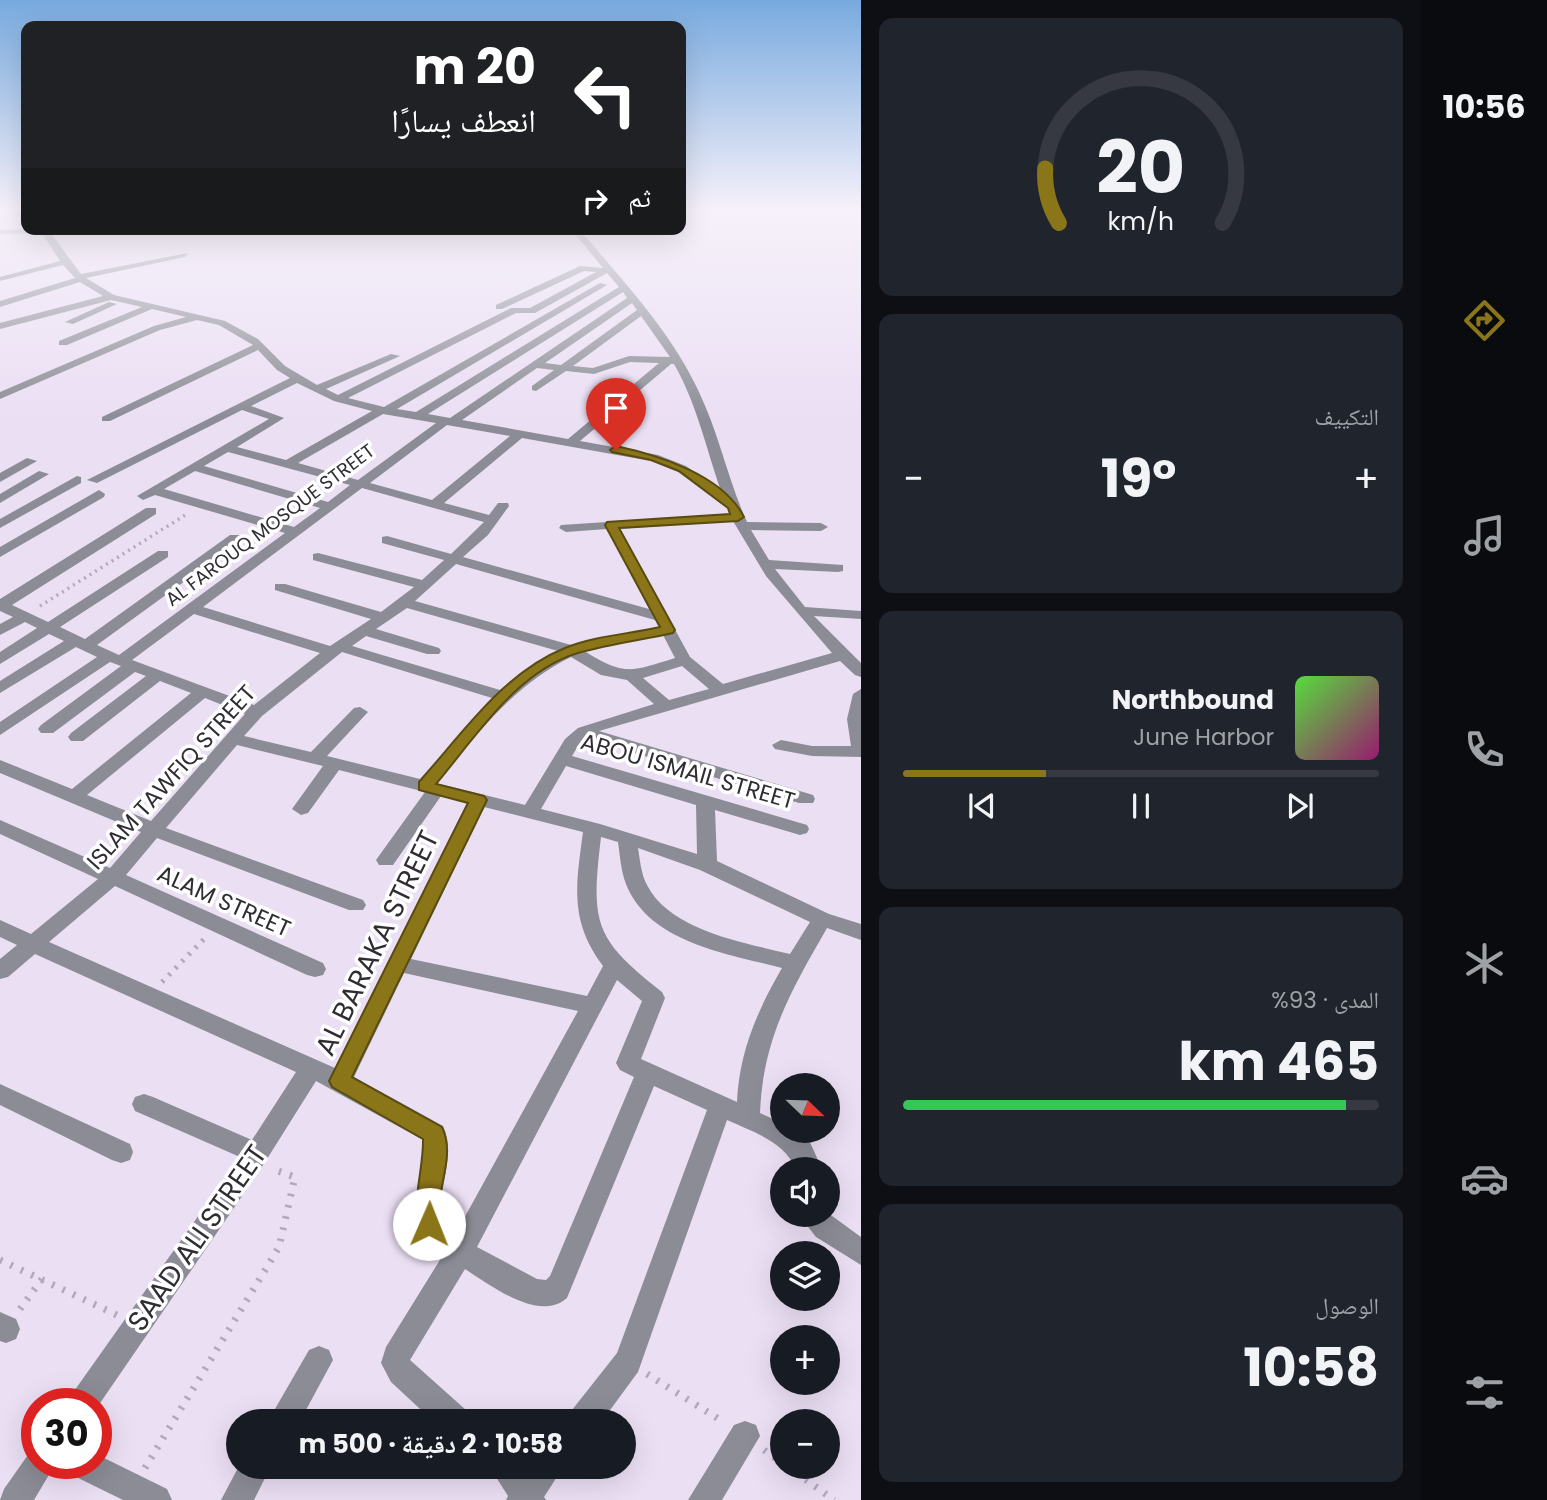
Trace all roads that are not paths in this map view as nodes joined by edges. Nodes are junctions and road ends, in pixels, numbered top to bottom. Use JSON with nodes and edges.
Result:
{"nodes":[{"id":1,"x":78,"y":279,"type":"edge"},
{"id":2,"x":83,"y":279,"type":"edge"},
{"id":3,"x":559,"y":279,"type":"edge"},
{"id":4,"x":608,"y":279,"type":"edge"},
{"id":5,"x":610,"y":279,"type":"edge"},
{"id":6,"x":611,"y":279,"type":"edge"},
{"id":7,"x":615,"y":279,"type":"edge"},
{"id":8,"x":117,"y":298,"type":"junction"},
{"id":9,"x":632,"y":299,"type":"junction"},
{"id":10,"x":0,"y":304,"type":"edge"},
{"id":11,"x":152,"y":306,"type":"junction"},
{"id":12,"x":641,"y":311,"type":"junction"},
{"id":13,"x":201,"y":317,"type":"junction"},
{"id":14,"x":70,"y":322,"type":"dead end"},
{"id":15,"x":458,"y":326,"type":"dead end"},
{"id":16,"x":0,"y":327,"type":"edge"},
{"id":17,"x":63,"y":343,"type":"dead end"},
{"id":18,"x":259,"y":346,"type":"junction"},
{"id":19,"x":531,"y":346,"type":"junction"},
{"id":20,"x":556,"y":350,"type":"junction"},
{"id":21,"x":394,"y":356,"type":"dead end"},
{"id":22,"x":673,"y":361,"type":"junction"},
{"id":23,"x":534,"y":365,"type":"junction"},
{"id":24,"x":562,"y":368,"type":"junction"},
{"id":25,"x":298,"y":379,"type":"junction"},
{"id":26,"x":477,"y":379,"type":"junction"},
{"id":27,"x":508,"y":384,"type":"junction"},
{"id":28,"x":536,"y":388,"type":"dead end"},
{"id":29,"x":317,"y":389,"type":"junction"},
{"id":30,"x":2,"y":394,"type":"edge"},
{"id":31,"x":338,"y":399,"type":"junction"},
{"id":32,"x":241,"y":406,"type":"junction"},
{"id":33,"x":384,"y":411,"type":"junction"},
{"id":34,"x":416,"y":417,"type":"junction"},
{"id":35,"x":106,"y":419,"type":"dead end"},
{"id":36,"x":448,"y":423,"type":"junction"},
{"id":37,"x":520,"y":433,"type":"junction"},
{"id":38,"x":572,"y":442,"type":"junction"},
{"id":39,"x":228,"y":448,"type":"junction"},
{"id":40,"x":31,"y":461,"type":"dead end"},
{"id":41,"x":288,"y":464,"type":"junction"},
{"id":42,"x":194,"y":467,"type":"junction"},
{"id":43,"x":43,"y":474,"type":"dead end"},
{"id":44,"x":0,"y":478,"type":"edge"},
{"id":45,"x":77,"y":480,"type":"dead end"},
{"id":46,"x":93,"y":480,"type":"dead end"},
{"id":47,"x":358,"y":484,"type":"junction"},
{"id":48,"x":99,"y":494,"type":"dead end"},
{"id":49,"x":0,"y":499,"type":"edge"},
{"id":50,"x":435,"y":505,"type":"junction"},
{"id":51,"x":328,"y":506,"type":"junction"},
{"id":52,"x":503,"y":506,"type":"dead end"},
{"id":53,"x":151,"y":512,"type":"dead end"},
{"id":54,"x":737,"y":517,"type":"junction"},
{"id":55,"x":492,"y":520,"type":"junction"},
{"id":56,"x":0,"y":524,"type":"edge"},
{"id":57,"x":611,"y":525,"type":"junction"},
{"id":58,"x":821,"y":527,"type":"dead end"},
{"id":59,"x":566,"y":528,"type":"dead end"},
{"id":60,"x":294,"y":531,"type":"junction"},
{"id":61,"x":235,"y":538,"type":"dead end"},
{"id":62,"x":387,"y":540,"type":"dead end"},
{"id":63,"x":0,"y":554,"type":"edge"},
{"id":64,"x":163,"y":555,"type":"dead end"},
{"id":65,"x":318,"y":557,"type":"dead end"},
{"id":66,"x":455,"y":557,"type":"junction"},
{"id":67,"x":766,"y":564,"type":"junction"},
{"id":68,"x":838,"y":568,"type":"dead end"},
{"id":69,"x":424,"y":585,"type":"junction"},
{"id":70,"x":280,"y":587,"type":"dead end"},
{"id":71,"x":405,"y":603,"type":"junction"},
{"id":72,"x":1,"y":605,"type":"edge"},
{"id":73,"x":191,"y":608,"type":"junction"},
{"id":74,"x":802,"y":611,"type":"junction"},
{"id":75,"x":861,"y":615,"type":"edge"},
{"id":76,"x":25,"y":616,"type":"junction"},
{"id":77,"x":385,"y":618,"type":"junction"},
{"id":78,"x":665,"y":624,"type":"junction"},
{"id":79,"x":48,"y":629,"type":"junction"},
{"id":80,"x":0,"y":630,"type":"edge"},
{"id":81,"x":366,"y":631,"type":"junction"},
{"id":82,"x":79,"y":643,"type":"junction"},
{"id":83,"x":337,"y":650,"type":"junction"},
{"id":84,"x":570,"y":650,"type":"junction"},
{"id":85,"x":433,"y":651,"type":"dead end"},
{"id":86,"x":843,"y":655,"type":"junction"},
{"id":87,"x":0,"y":659,"type":"edge"},
{"id":88,"x":684,"y":660,"type":"junction"},
{"id":89,"x":120,"y":661,"type":"junction"},
{"id":90,"x":861,"y":672,"type":"edge"},
{"id":91,"x":158,"y":675,"type":"junction"},
{"id":92,"x":634,"y":676,"type":"junction"},
{"id":93,"x":0,"y":688,"type":"edge"},
{"id":94,"x":720,"y":690,"type":"junction"},
{"id":95,"x":202,"y":692,"type":"junction"},
{"id":96,"x":861,"y":694,"type":"edge"},
{"id":97,"x":503,"y":696,"type":"junction"},
{"id":98,"x":666,"y":706,"type":"junction"},
{"id":99,"x":256,"y":712,"type":"junction"},
{"id":100,"x":360,"y":712,"type":"dead end"},
{"id":101,"x":47,"y":729,"type":"dead end"},
{"id":102,"x":0,"y":730,"type":"edge"},
{"id":103,"x":584,"y":732,"type":"junction"},
{"id":104,"x":77,"y":737,"type":"dead end"},
{"id":105,"x":230,"y":738,"type":"junction"},
{"id":106,"x":781,"y":745,"type":"dead end"},
{"id":107,"x":861,"y":752,"type":"edge"},
{"id":108,"x":314,"y":759,"type":"junction"},
{"id":109,"x":562,"y":759,"type":"junction"},
{"id":110,"x":334,"y":764,"type":"junction"},
{"id":111,"x":0,"y":766,"type":"edge"},
{"id":112,"x":431,"y":788,"type":"junction"},
{"id":113,"x":74,"y":797,"type":"junction"},
{"id":114,"x":806,"y":799,"type":"dead end"},
{"id":115,"x":478,"y":800,"type":"junction"},
{"id":116,"x":705,"y":803,"type":"junction"},
{"id":117,"x":301,"y":808,"type":"dead end"},
{"id":118,"x":530,"y":812,"type":"junction"},
{"id":119,"x":0,"y":826,"type":"edge"},
{"id":120,"x":593,"y":828,"type":"junction"},
{"id":121,"x":800,"y":829,"type":"dead end"},
{"id":122,"x":156,"y":831,"type":"junction"},
{"id":123,"x":627,"y":838,"type":"junction"},
{"id":124,"x":386,"y":860,"type":"dead end"},
{"id":125,"x":707,"y":865,"type":"junction"},
{"id":126,"x":113,"y":877,"type":"junction"},
{"id":127,"x":356,"y":905,"type":"dead end"},
{"id":128,"x":822,"y":919,"type":"junction"},
{"id":129,"x":0,"y":928,"type":"edge"},
{"id":130,"x":861,"y":932,"type":"edge"},
{"id":131,"x":33,"y":946,"type":"junction"},
{"id":132,"x":398,"y":964,"type":"junction"},
{"id":133,"x":796,"y":964,"type":"junction"},
{"id":134,"x":614,"y":966,"type":"junction"},
{"id":135,"x":315,"y":969,"type":"dead end"},
{"id":136,"x":0,"y":971,"type":"edge"},
{"id":137,"x":594,"y":1006,"type":"junction"},
{"id":138,"x":310,"y":1070,"type":"junction"},
{"id":139,"x":648,"y":1074,"type":"junction"},
{"id":140,"x":340,"y":1081,"type":"junction"},
{"id":141,"x":0,"y":1094,"type":"edge"},
{"id":142,"x":144,"y":1104,"type":"dead end"},
{"id":143,"x":720,"y":1107,"type":"junction"},
{"id":144,"x":748,"y":1119,"type":"junction"},
{"id":145,"x":121,"y":1152,"type":"dead end"},
{"id":146,"x":254,"y":1157,"type":"junction"},
{"id":147,"x":804,"y":1157,"type":"edge"},
{"id":148,"x":824,"y":1227,"type":"edge"},
{"id":149,"x":461,"y":1251,"type":"junction"},
{"id":150,"x":861,"y":1252,"type":"edge"},
{"id":151,"x":319,"y":1360,"type":"dead end"},
{"id":152,"x":93,"y":1388,"type":"edge"},
{"id":153,"x":290,"y":1409,"type":"edge"},
{"id":154,"x":442,"y":1409,"type":"edge"},
{"id":155,"x":592,"y":1409,"type":"edge"},
{"id":156,"x":746,"y":1436,"type":"road end"},
{"id":157,"x":30,"y":1479,"type":"edge"},
{"id":158,"x":112,"y":1479,"type":"edge"},
{"id":159,"x":249,"y":1479,"type":"edge"},
{"id":160,"x":513,"y":1479,"type":"edge"},
{"id":161,"x":540,"y":1479,"type":"edge"},
{"id":162,"x":144,"y":1495,"type":"edge"},
{"id":163,"x":527,"y":1498,"type":"edge"},
{"id":164,"x":15,"y":1500,"type":"edge"},
{"id":165,"x":237,"y":1500,"type":"edge"},
{"id":166,"x":704,"y":1500,"type":"edge"}],
"edges":[{"from":1,"to":10,"type":"street"},
{"from":2,"to":8,"type":"street"},
{"from":3,"to":15,"type":"street"},
{"from":4,"to":31,"type":"street"},
{"from":5,"to":33,"type":"street"},
{"from":6,"to":19,"type":"street"},
{"from":7,"to":9,"type":"street"},
{"from":8,"to":11,"type":"street"},
{"from":8,"to":14,"type":"street"},
{"from":8,"to":16,"type":"street"},
{"from":9,"to":12,"type":"street"},
{"from":9,"to":20,"type":"street","name":"AL FAROUQ MOSQUE STREET"},
{"from":11,"to":13,"type":"street"},
{"from":11,"to":17,"type":"street"},
{"from":12,"to":22,"type":"street"},
{"from":12,"to":24,"type":"street"},
{"from":13,"to":18,"type":"street"},
{"from":13,"to":30,"type":"street"},
{"from":18,"to":25,"type":"street"},
{"from":18,"to":35,"type":"street"},
{"from":19,"to":20,"type":"street"},
{"from":19,"to":26,"type":"street"},
{"from":20,"to":23,"type":"street","name":"AL FAROUQ MOSQUE STREET"},
{"from":21,"to":29,"type":"street"},
{"from":22,"to":24,"type":"street"},
{"from":22,"to":38,"type":"street"},
{"from":22,"to":54,"type":"street"},
{"from":23,"to":24,"type":"street"},
{"from":23,"to":27,"type":"street","name":"AL FAROUQ MOSQUE STREET"},
{"from":24,"to":28,"type":"street"},
{"from":25,"to":29,"type":"street"},
{"from":25,"to":32,"type":"street"},
{"from":26,"to":27,"type":"street"},
{"from":26,"to":34,"type":"street"},
{"from":27,"to":36,"type":"street","name":"AL FAROUQ MOSQUE STREET"},
{"from":29,"to":31,"type":"street"},
{"from":31,"to":33,"type":"street"},
{"from":32,"to":39,"type":"street"},
{"from":32,"to":46,"type":"street"},
{"from":33,"to":34,"type":"street"},
{"from":33,"to":41,"type":"street"},
{"from":34,"to":36,"type":"street"},
{"from":36,"to":37,"type":"street"},
{"from":36,"to":47,"type":"street","name":"AL FAROUQ MOSQUE STREET"},
{"from":37,"to":38,"type":"street"},
{"from":37,"to":50,"type":"street"},
{"from":38,"to":54,"type":"street"},
{"from":39,"to":41,"type":"street"},
{"from":39,"to":42,"type":"street"},
{"from":40,"to":44,"type":"street"},
{"from":41,"to":47,"type":"street"},
{"from":42,"to":51,"type":"street"},
{"from":42,"to":60,"type":"street"},
{"from":43,"to":49,"type":"street"},
{"from":45,"to":56,"type":"street"},
{"from":47,"to":50,"type":"street"},
{"from":47,"to":51,"type":"street","name":"AL FAROUQ MOSQUE STREET"},
{"from":48,"to":63,"type":"street"},
{"from":50,"to":55,"type":"street"},
{"from":51,"to":60,"type":"street","name":"AL FAROUQ MOSQUE STREET"},
{"from":52,"to":55,"type":"street","name":"ISLAM TAWFIQ STREET"},
{"from":53,"to":72,"type":"street"},
{"from":54,"to":57,"type":"street"},
{"from":54,"to":58,"type":"street"},
{"from":54,"to":67,"type":"street"},
{"from":55,"to":66,"type":"street","name":"ISLAM TAWFIQ STREET"},
{"from":57,"to":59,"type":"street"},
{"from":57,"to":78,"type":"street"},
{"from":60,"to":73,"type":"street","name":"AL FAROUQ MOSQUE STREET"},
{"from":61,"to":82,"type":"street"},
{"from":62,"to":66,"type":"street"},
{"from":64,"to":79,"type":"street"},
{"from":65,"to":69,"type":"street"},
{"from":66,"to":69,"type":"street","name":"ISLAM TAWFIQ STREET"},
{"from":66,"to":78,"type":"street"},
{"from":67,"to":68,"type":"street"},
{"from":67,"to":74,"type":"street"},
{"from":69,"to":71,"type":"street","name":"ISLAM TAWFIQ STREET"},
{"from":70,"to":77,"type":"street"},
{"from":71,"to":77,"type":"street","name":"ISLAM TAWFIQ STREET"},
{"from":71,"to":84,"type":"street"},
{"from":72,"to":76,"type":"street"},
{"from":73,"to":83,"type":"street"},
{"from":73,"to":89,"type":"street","name":"AL FAROUQ MOSQUE STREET"},
{"from":74,"to":75,"type":"street"},
{"from":74,"to":86,"type":"street"},
{"from":76,"to":79,"type":"street"},
{"from":76,"to":80,"type":"street"},
{"from":77,"to":81,"type":"street","name":"ISLAM TAWFIQ STREET"},
{"from":78,"to":84,"type":"street"},
{"from":78,"to":88,"type":"street"},
{"from":79,"to":82,"type":"street"},
{"from":79,"to":87,"type":"street"},
{"from":81,"to":83,"type":"street","name":"ISLAM TAWFIQ STREET"},
{"from":81,"to":85,"type":"street"},
{"from":82,"to":89,"type":"street"},
{"from":82,"to":93,"type":"street"},
{"from":83,"to":97,"type":"street"},
{"from":83,"to":99,"type":"street","name":"ISLAM TAWFIQ STREET"},
{"from":84,"to":92,"type":"street"},
{"from":84,"to":97,"type":"street"},
{"from":86,"to":90,"type":"street"},
{"from":86,"to":94,"type":"street"},
{"from":88,"to":92,"type":"street"},
{"from":88,"to":94,"type":"street"},
{"from":89,"to":91,"type":"street"},
{"from":89,"to":101,"type":"street"},
{"from":89,"to":102,"type":"street"},
{"from":91,"to":95,"type":"street"},
{"from":91,"to":104,"type":"street"},
{"from":92,"to":98,"type":"street"},
{"from":94,"to":98,"type":"street"},
{"from":95,"to":99,"type":"street"},
{"from":95,"to":113,"type":"street"},
{"from":96,"to":107,"type":"street"},
{"from":97,"to":112,"type":"street"},
{"from":98,"to":103,"type":"street"},
{"from":99,"to":105,"type":"street","name":"ISLAM TAWFIQ STREET"},
{"from":100,"to":108,"type":"street"},
{"from":103,"to":109,"type":"street"},
{"from":103,"to":114,"type":"street"},
{"from":105,"to":108,"type":"street"},
{"from":105,"to":122,"type":"street","name":"ISLAM TAWFIQ STREET"},
{"from":106,"to":107,"type":"street"},
{"from":108,"to":110,"type":"street"},
{"from":109,"to":116,"type":"street","name":"ABOU ISMAIL STREET"},
{"from":109,"to":118,"type":"street"},
{"from":110,"to":112,"type":"street"},
{"from":110,"to":117,"type":"street"},
{"from":111,"to":113,"type":"street"},
{"from":112,"to":115,"type":"street"},
{"from":112,"to":124,"type":"street"},
{"from":113,"to":122,"type":"street"},
{"from":115,"to":118,"type":"street"},
{"from":115,"to":132,"type":"street","name":"AL BARAKA STREET"},
{"from":116,"to":121,"type":"street","name":"ABOU ISMAIL STREET"},
{"from":116,"to":125,"type":"street"},
{"from":118,"to":120,"type":"street"},
{"from":119,"to":126,"type":"street","name":"ALAM STREET"},
{"from":120,"to":123,"type":"street"},
{"from":120,"to":134,"type":"street"},
{"from":122,"to":126,"type":"street","name":"ISLAM TAWFIQ STREET"},
{"from":122,"to":127,"type":"street"},
{"from":123,"to":125,"type":"street"},
{"from":123,"to":133,"type":"street"},
{"from":125,"to":128,"type":"street"},
{"from":126,"to":131,"type":"street","name":"ISLAM TAWFIQ STREET"},
{"from":126,"to":135,"type":"street","name":"ALAM STREET"},
{"from":128,"to":130,"type":"street"},
{"from":128,"to":133,"type":"street"},
{"from":129,"to":131,"type":"street","name":"AL BARAKA STREET"},
{"from":131,"to":136,"type":"street","name":"ISLAM TAWFIQ STREET"},
{"from":131,"to":138,"type":"street","name":"AL BARAKA STREET"},
{"from":132,"to":137,"type":"street"},
{"from":132,"to":140,"type":"street","name":"AL BARAKA STREET"},
{"from":133,"to":144,"type":"street"},
{"from":134,"to":137,"type":"street"},
{"from":134,"to":139,"type":"street"},
{"from":137,"to":149,"type":"street"},
{"from":138,"to":140,"type":"street","name":"AL BARAKA STREET"},
{"from":138,"to":146,"type":"street","name":"SAAD ALI STREET"},
{"from":139,"to":143,"type":"street"},
{"from":139,"to":149,"type":"street"},
{"from":140,"to":149,"type":"street"},
{"from":141,"to":145,"type":"street"},
{"from":142,"to":146,"type":"street"},
{"from":143,"to":144,"type":"street"},
{"from":143,"to":155,"type":"street"},
{"from":144,"to":147,"type":"street"},
{"from":146,"to":152,"type":"street","name":"SAAD ALI STREET"},
{"from":148,"to":150,"type":"street"},
{"from":149,"to":154,"type":"street"},
{"from":151,"to":153,"type":"street"},
{"from":156,"to":166,"type":"street"},
{"from":157,"to":164,"type":"street"},
{"from":158,"to":162,"type":"street"},
{"from":159,"to":165,"type":"street"},
{"from":160,"to":163,"type":"street"},
{"from":161,"to":163,"type":"street"}]}
